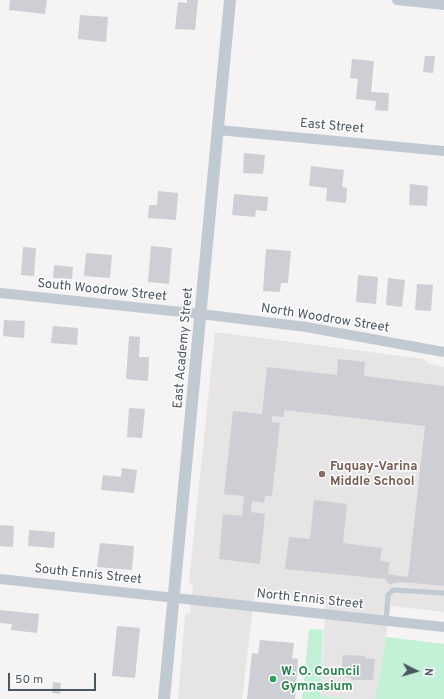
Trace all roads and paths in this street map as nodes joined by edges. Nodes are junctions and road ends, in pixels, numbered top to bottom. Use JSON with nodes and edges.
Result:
{"nodes":[{"id":1,"x":230,"y":0,"type":"edge"},
{"id":2,"x":397,"y":0,"type":"edge"},
{"id":3,"x":414,"y":1,"type":"edge"},
{"id":4,"x":444,"y":5,"type":"edge"},
{"id":5,"x":218,"y":130,"type":"junction"},
{"id":6,"x":444,"y":151,"type":"edge"},
{"id":7,"x":0,"y":293,"type":"edge"},
{"id":8,"x":201,"y":314,"type":"junction"},
{"id":9,"x":444,"y":352,"type":"edge"},
{"id":10,"x":0,"y":579,"type":"edge"},
{"id":11,"x":444,"y":593,"type":"edge"},
{"id":12,"x":174,"y":598,"type":"junction"},
{"id":13,"x":386,"y":621,"type":"junction"},
{"id":14,"x":444,"y":628,"type":"edge"},
{"id":15,"x":164,"y":699,"type":"edge"}],
"edges":[{"from":1,"to":5,"type":"street","name":"East Academy Street"},
{"from":2,"to":3,"type":"street"},
{"from":3,"to":4,"type":"street"},
{"from":5,"to":6,"type":"street","name":"East Street"},
{"from":5,"to":8,"type":"street","name":"East Academy Street"},
{"from":7,"to":8,"type":"street","name":"South Woodrow Street"},
{"from":8,"to":9,"type":"street","name":"North Woodrow Street"},
{"from":8,"to":12,"type":"street","name":"East Academy Street"},
{"from":10,"to":12,"type":"street","name":"South Ennis Street"},
{"from":11,"to":13,"type":"lane"},
{"from":12,"to":13,"type":"street","name":"North Ennis Street"},
{"from":12,"to":15,"type":"street","name":"East Academy Street"},
{"from":13,"to":14,"type":"street","name":"North Ennis Street"}]}
